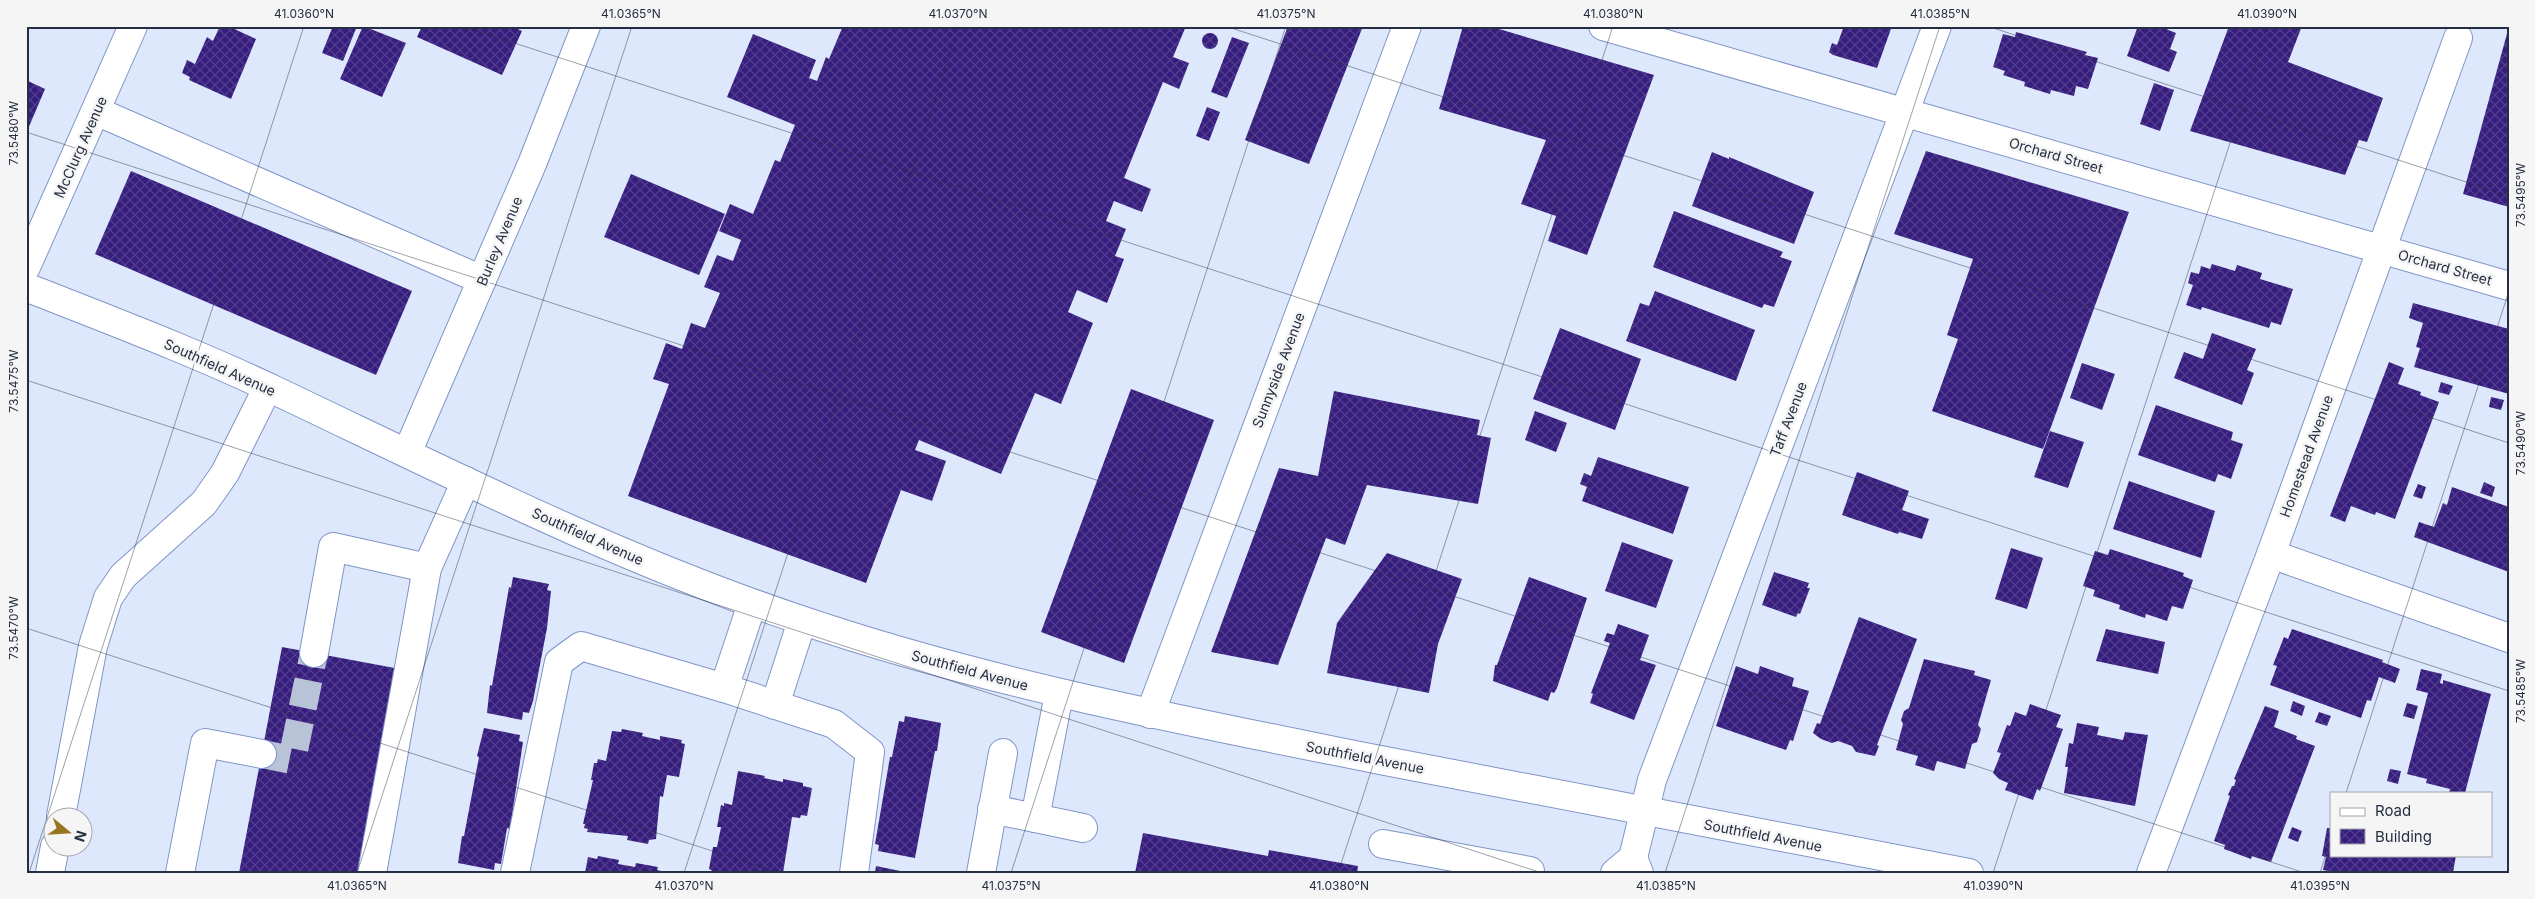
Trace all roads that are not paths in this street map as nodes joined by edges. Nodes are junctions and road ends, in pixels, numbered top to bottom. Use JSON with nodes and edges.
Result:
{"nodes":[{"id":1,"x":133,"y":26,"type":"edge"},
{"id":2,"x":586,"y":26,"type":"edge"},
{"id":3,"x":1407,"y":26,"type":"edge"},
{"id":4,"x":1603,"y":26,"type":"edge"},
{"id":5,"x":1937,"y":26,"type":"edge"},
{"id":6,"x":2458,"y":38,"type":"dead end"},
{"id":7,"x":96,"y":111,"type":"junction"},
{"id":8,"x":1904,"y":111,"type":"junction"},
{"id":9,"x":2382,"y":249,"type":"junction"},
{"id":10,"x":26,"y":267,"type":"edge"},
{"id":11,"x":482,"y":280,"type":"junction"},
{"id":12,"x":2509,"y":286,"type":"edge"},
{"id":13,"x":26,"y":287,"type":"edge"},
{"id":14,"x":268,"y":387,"type":"junction"},
{"id":15,"x":407,"y":453,"type":"junction"},
{"id":16,"x":466,"y":481,"type":"junction"},
{"id":17,"x":2271,"y":554,"type":"junction"},
{"id":18,"x":427,"y":568,"type":"junction"},
{"id":19,"x":752,"y":604,"type":"junction"},
{"id":20,"x":802,"y":621,"type":"junction"},
{"id":21,"x":2509,"y":638,"type":"edge"},
{"id":22,"x":314,"y":653,"type":"tunnel mouth"},
{"id":23,"x":724,"y":688,"type":"junction"},
{"id":24,"x":1059,"y":694,"type":"junction"},
{"id":25,"x":775,"y":705,"type":"junction"},
{"id":26,"x":1150,"y":714,"type":"junction"},
{"id":27,"x":1003,"y":753,"type":"dead end"},
{"id":28,"x":262,"y":754,"type":"tunnel mouth"},
{"id":29,"x":63,"y":806,"type":"edge"},
{"id":30,"x":992,"y":809,"type":"junction"},
{"id":31,"x":1643,"y":812,"type":"junction"},
{"id":32,"x":1035,"y":818,"type":"junction"},
{"id":33,"x":1083,"y":828,"type":"dead end"},
{"id":34,"x":1383,"y":844,"type":"dead end"},
{"id":35,"x":53,"y":856,"type":"edge"},
{"id":36,"x":1629,"y":868,"type":"edge"},
{"id":37,"x":50,"y":873,"type":"edge"},
{"id":38,"x":180,"y":873,"type":"edge"},
{"id":39,"x":372,"y":873,"type":"edge"},
{"id":40,"x":516,"y":873,"type":"edge"},
{"id":41,"x":854,"y":873,"type":"edge"},
{"id":42,"x":981,"y":873,"type":"edge"},
{"id":43,"x":1530,"y":873,"type":"edge"},
{"id":44,"x":1969,"y":873,"type":"edge"},
{"id":45,"x":2151,"y":873,"type":"edge"}],
"edges":[{"from":1,"to":7,"type":"street","name":"McClurg Avenue"},
{"from":2,"to":11,"type":"street","name":"Burley Avenue"},
{"from":3,"to":26,"type":"street","name":"Sunnyside Avenue"},
{"from":4,"to":8,"type":"street","name":"Orchard Street"},
{"from":5,"to":8,"type":"street","name":"Taff Avenue"},
{"from":6,"to":9,"type":"street","name":"Homestead Avenue"},
{"from":7,"to":10,"type":"street","name":"McClurg Avenue"},
{"from":7,"to":11,"type":"street"},
{"from":8,"to":9,"type":"street","name":"Orchard Street"},
{"from":8,"to":31,"type":"street","name":"Taff Avenue"},
{"from":9,"to":12,"type":"street","name":"Orchard Street"},
{"from":9,"to":17,"type":"street","name":"Homestead Avenue"},
{"from":11,"to":15,"type":"street","name":"Burley Avenue"},
{"from":13,"to":14,"type":"street","name":"Southfield Avenue"},
{"from":14,"to":15,"type":"street","name":"Southfield Avenue"},
{"from":14,"to":29,"type":"street"},
{"from":15,"to":16,"type":"street","name":"Southfield Avenue"},
{"from":16,"to":18,"type":"street"},
{"from":16,"to":19,"type":"street","name":"Southfield Avenue"},
{"from":17,"to":21,"type":"street"},
{"from":17,"to":45,"type":"street","name":"Homestead Avenue"},
{"from":18,"to":22,"type":"street"},
{"from":18,"to":39,"type":"street"},
{"from":19,"to":20,"type":"street","name":"Southfield Avenue"},
{"from":19,"to":23,"type":"street"},
{"from":20,"to":24,"type":"street","name":"Southfield Avenue"},
{"from":20,"to":25,"type":"street"},
{"from":23,"to":25,"type":"street"},
{"from":23,"to":40,"type":"street"},
{"from":24,"to":26,"type":"street","name":"Southfield Avenue"},
{"from":24,"to":32,"type":"street"},
{"from":25,"to":41,"type":"street"},
{"from":26,"to":31,"type":"street","name":"Southfield Avenue"},
{"from":27,"to":30,"type":"street"},
{"from":28,"to":38,"type":"street"},
{"from":30,"to":32,"type":"street"},
{"from":30,"to":42,"type":"street"},
{"from":31,"to":36,"type":"street","name":"Taff Avenue"},
{"from":31,"to":44,"type":"street","name":"Southfield Avenue"},
{"from":32,"to":33,"type":"street"},
{"from":34,"to":43,"type":"street"},
{"from":35,"to":37,"type":"street"}]}
